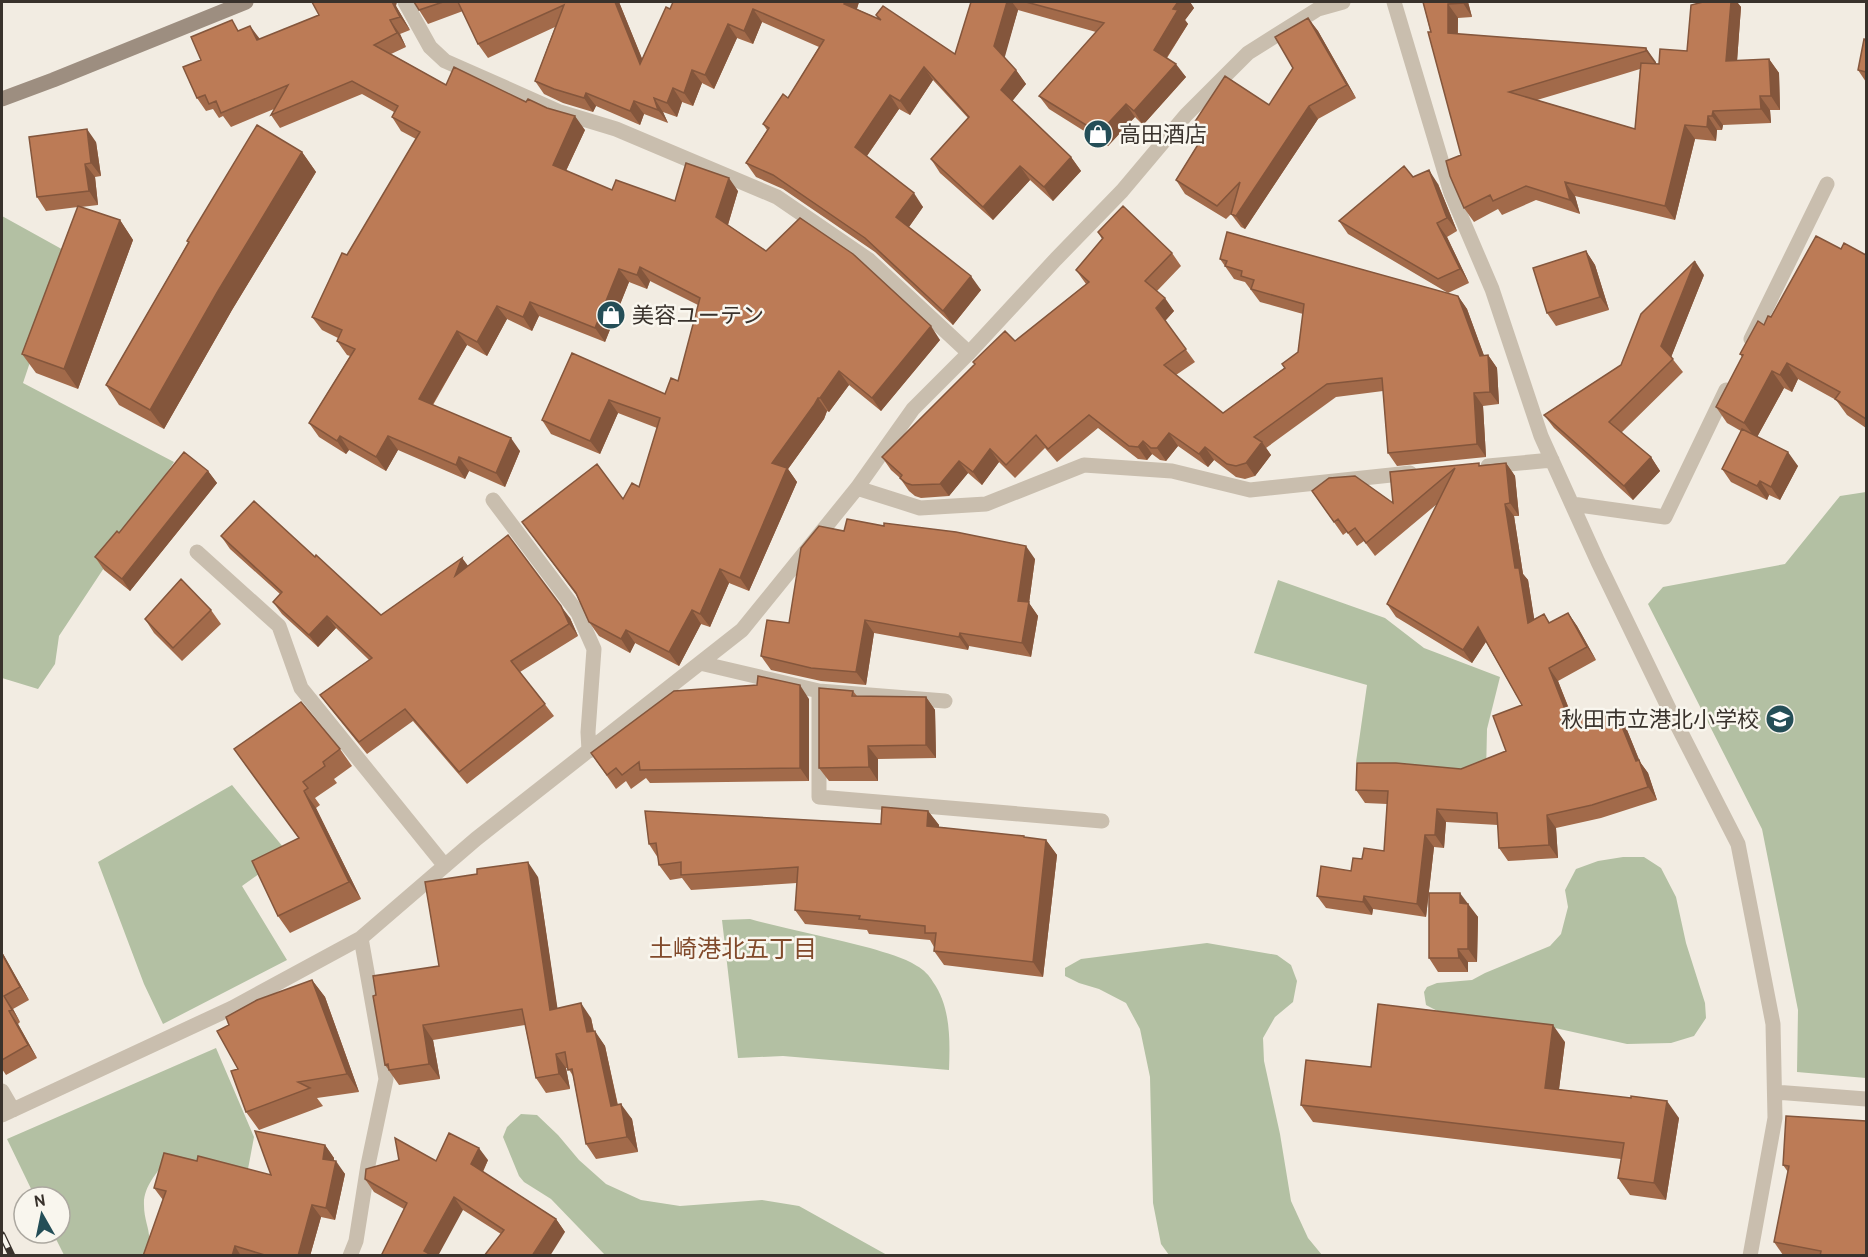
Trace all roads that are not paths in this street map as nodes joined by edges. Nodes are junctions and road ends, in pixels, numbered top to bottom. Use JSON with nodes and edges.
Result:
{"nodes":[{"id":1,"x":246,"y":2,"type":"edge"},
{"id":2,"x":405,"y":2,"type":"edge"},
{"id":3,"x":1343,"y":2,"type":"edge"},
{"id":4,"x":1394,"y":2,"type":"edge"},
{"id":5,"x":2,"y":99,"type":"edge"},
{"id":6,"x":1827,"y":184,"type":"dead end"},
{"id":7,"x":969,"y":353,"type":"junction"},
{"id":8,"x":1743,"y":356,"type":"edge"},
{"id":9,"x":1733,"y":377,"type":"edge"},
{"id":10,"x":1552,"y":460,"type":"junction"},
{"id":11,"x":1471,"y":468,"type":"edge"},
{"id":12,"x":1425,"y":472,"type":"edge"},
{"id":13,"x":857,"y":488,"type":"junction"},
{"id":14,"x":493,"y":500,"type":"dead end"},
{"id":15,"x":1572,"y":504,"type":"junction"},
{"id":16,"x":196,"y":552,"type":"dead end"},
{"id":17,"x":700,"y":663,"type":"junction"},
{"id":18,"x":819,"y":691,"type":"junction"},
{"id":19,"x":945,"y":701,"type":"dead end"},
{"id":20,"x":589,"y":751,"type":"junction"},
{"id":21,"x":1102,"y":821,"type":"dead end"},
{"id":22,"x":445,"y":866,"type":"junction"},
{"id":23,"x":361,"y":938,"type":"junction"},
{"id":24,"x":2,"y":1091,"type":"edge"},
{"id":25,"x":1774,"y":1092,"type":"junction"},
{"id":26,"x":1866,"y":1098,"type":"edge"},
{"id":27,"x":7,"y":1113,"type":"edge"},
{"id":28,"x":350,"y":1256,"type":"edge"},
{"id":29,"x":1750,"y":1256,"type":"edge"}],
"edges":[{"from":1,"to":5,"type":"main road"},
{"from":2,"to":7,"type":"street"},
{"from":3,"to":7,"type":"street"},
{"from":4,"to":10,"type":"street"},
{"from":6,"to":8,"type":"street"},
{"from":7,"to":13,"type":"street"},
{"from":9,"to":15,"type":"street"},
{"from":10,"to":11,"type":"street"},
{"from":10,"to":15,"type":"street"},
{"from":12,"to":13,"type":"street"},
{"from":13,"to":17,"type":"street"},
{"from":14,"to":20,"type":"street"},
{"from":15,"to":25,"type":"street"},
{"from":16,"to":22,"type":"street"},
{"from":17,"to":18,"type":"street"},
{"from":17,"to":20,"type":"street"},
{"from":18,"to":19,"type":"street"},
{"from":18,"to":21,"type":"street"},
{"from":20,"to":22,"type":"street"},
{"from":22,"to":23,"type":"street"},
{"from":23,"to":27,"type":"street"},
{"from":23,"to":28,"type":"street"},
{"from":24,"to":27,"type":"street"},
{"from":25,"to":26,"type":"street"},
{"from":25,"to":29,"type":"street"}]}
